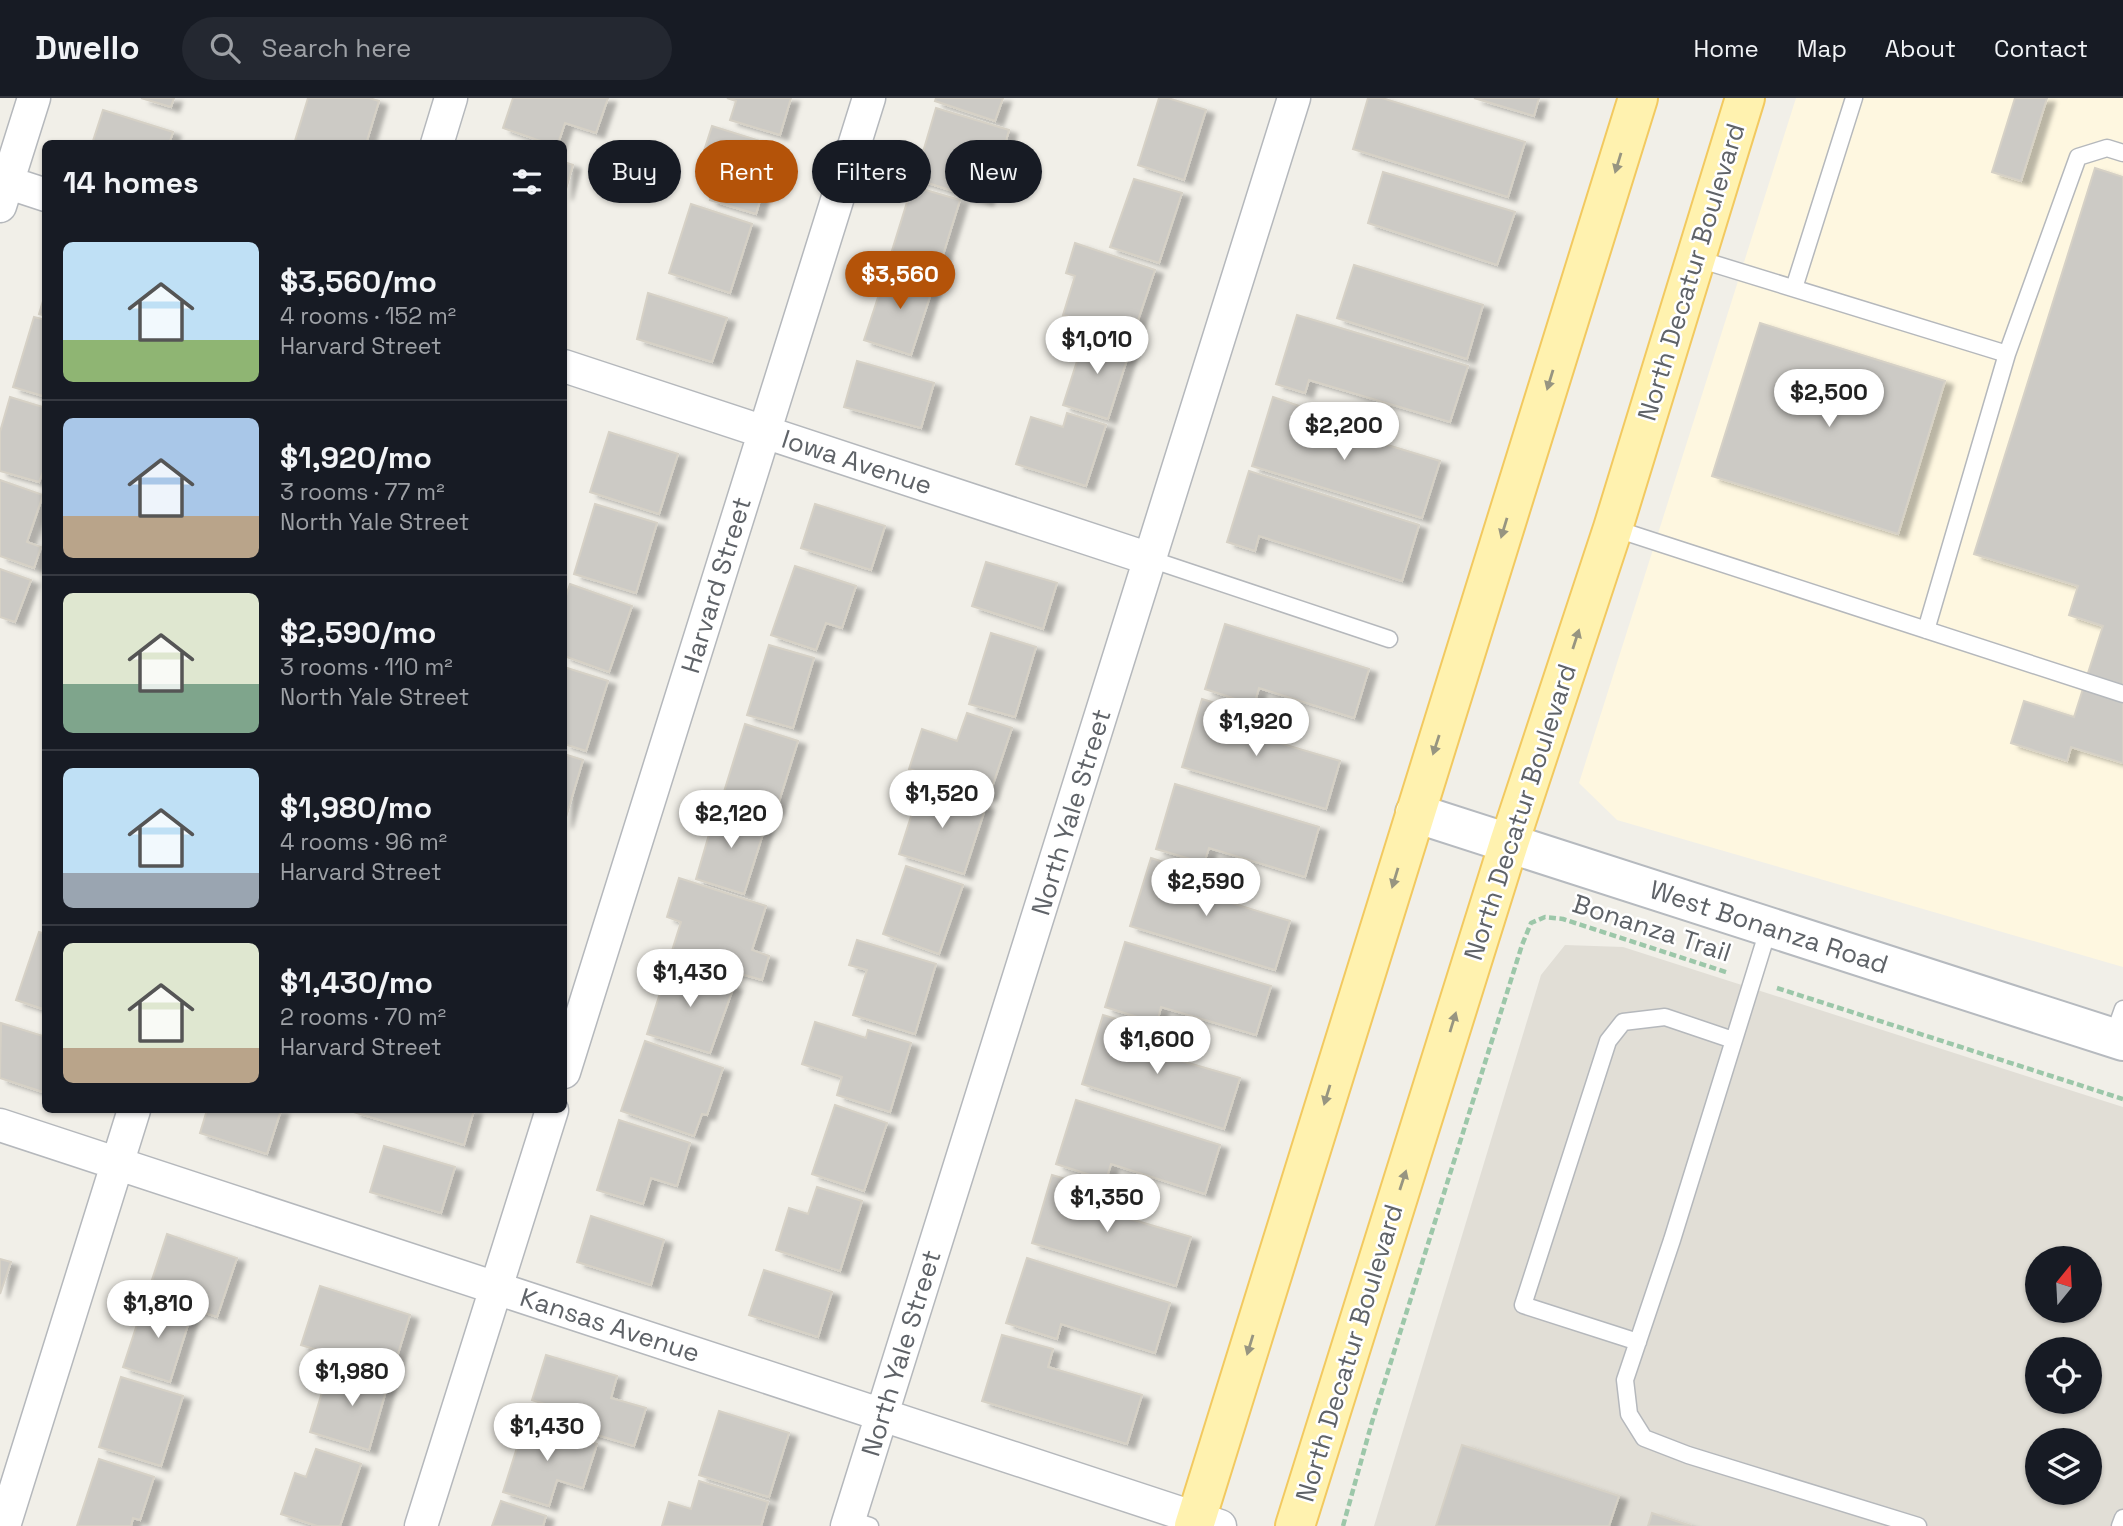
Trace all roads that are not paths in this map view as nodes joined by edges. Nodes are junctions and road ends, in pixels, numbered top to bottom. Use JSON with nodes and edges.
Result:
{"nodes":[{"id":1,"x":34,"y":98,"type":"edge"},
{"id":2,"x":452,"y":98,"type":"edge"},
{"id":3,"x":869,"y":98,"type":"edge"},
{"id":4,"x":1294,"y":98,"type":"edge"},
{"id":5,"x":1638,"y":98,"type":"edge"},
{"id":6,"x":1745,"y":98,"type":"edge"},
{"id":7,"x":1854,"y":98,"type":"edge"},
{"id":8,"x":438,"y":140,"type":"edge"},
{"id":9,"x":2123,"y":153,"type":"edge"},
{"id":10,"x":2,"y":190,"type":"edge"},
{"id":11,"x":42,"y":195,"type":"edge"},
{"id":12,"x":1694,"y":258,"type":"junction"},
{"id":13,"x":1794,"y":288,"type":"junction"},
{"id":14,"x":2007,"y":354,"type":"junction"},
{"id":15,"x":567,"y":367,"type":"edge"},
{"id":16,"x":765,"y":432,"type":"junction"},
{"id":17,"x":1613,"y":528,"type":"junction"},
{"id":18,"x":1150,"y":559,"type":"junction"},
{"id":19,"x":1926,"y":630,"type":"junction"},
{"id":20,"x":1389,"y":639,"type":"dead end"},
{"id":21,"x":2123,"y":694,"type":"edge"},
{"id":22,"x":1415,"y":813,"type":"junction"},
{"id":23,"x":1509,"y":843,"type":"junction"},
{"id":24,"x":1769,"y":927,"type":"junction"},
{"id":25,"x":2120,"y":1029,"type":"edge"},
{"id":26,"x":1733,"y":1040,"type":"junction"},
{"id":27,"x":567,"y":1062,"type":"edge"},
{"id":28,"x":133,"y":1113,"type":"edge"},
{"id":29,"x":551,"y":1113,"type":"edge"},
{"id":30,"x":0,"y":1125,"type":"edge"},
{"id":31,"x":117,"y":1163,"type":"junction"},
{"id":32,"x":496,"y":1288,"type":"junction"},
{"id":33,"x":1638,"y":1342,"type":"junction"},
{"id":34,"x":881,"y":1415,"type":"junction"},
{"id":35,"x":2123,"y":1518,"type":"edge"},
{"id":36,"x":1204,"y":1523,"type":"edge"},
{"id":37,"x":855,"y":1524,"type":"edge"},
{"id":38,"x":4,"y":1526,"type":"edge"},
{"id":39,"x":421,"y":1526,"type":"edge"},
{"id":40,"x":1295,"y":1526,"type":"edge"},
{"id":41,"x":1918,"y":1526,"type":"edge"},
{"id":42,"x":2120,"y":1526,"type":"edge"}],
"edges":[{"from":1,"to":10,"type":"street"},
{"from":2,"to":8,"type":"street"},
{"from":3,"to":16,"type":"street","name":"Harvard Street"},
{"from":4,"to":18,"type":"street","name":"North Yale Street"},
{"from":5,"to":22,"type":"main road","one_way":true},
{"from":6,"to":12,"type":"main road","name":"North Decatur Boulevard"},
{"from":7,"to":13,"type":"lane"},
{"from":9,"to":14,"type":"lane"},
{"from":10,"to":11,"type":"street"},
{"from":12,"to":13,"type":"lane"},
{"from":12,"to":17,"type":"main road","name":"North Decatur Boulevard"},
{"from":13,"to":14,"type":"lane"},
{"from":14,"to":19,"type":"lane"},
{"from":15,"to":16,"type":"street","name":"Iowa Avenue"},
{"from":16,"to":18,"type":"street","name":"Iowa Avenue"},
{"from":16,"to":27,"type":"street","name":"Harvard Street"},
{"from":17,"to":19,"type":"lane"},
{"from":23,"to":17,"type":"main road","name":"North Decatur Boulevard","one_way":true},
{"from":18,"to":20,"type":"lane"},
{"from":18,"to":34,"type":"street","name":"North Yale Street"},
{"from":19,"to":21,"type":"lane"},
{"from":22,"to":23,"type":"street","name":"West Bonanza Road"},
{"from":22,"to":36,"type":"main road","one_way":true},
{"from":23,"to":24,"type":"street","name":"West Bonanza Road"},
{"from":40,"to":23,"type":"main road","name":"North Decatur Boulevard","one_way":true},
{"from":24,"to":25,"type":"street","name":"West Bonanza Road"},
{"from":24,"to":26,"type":"lane"},
{"from":26,"to":33,"type":"lane"},
{"from":26,"to":33,"type":"lane"},
{"from":28,"to":31,"type":"street"},
{"from":29,"to":32,"type":"street"},
{"from":30,"to":31,"type":"street","name":"Kansas Avenue"},
{"from":31,"to":32,"type":"street","name":"Kansas Avenue"},
{"from":31,"to":38,"type":"street"},
{"from":32,"to":34,"type":"street","name":"Kansas Avenue"},
{"from":32,"to":39,"type":"street"},
{"from":33,"to":41,"type":"lane"},
{"from":34,"to":36,"type":"street","name":"Kansas Avenue"},
{"from":34,"to":37,"type":"street","name":"North Yale Street"},
{"from":35,"to":42,"type":"lane"}]}
